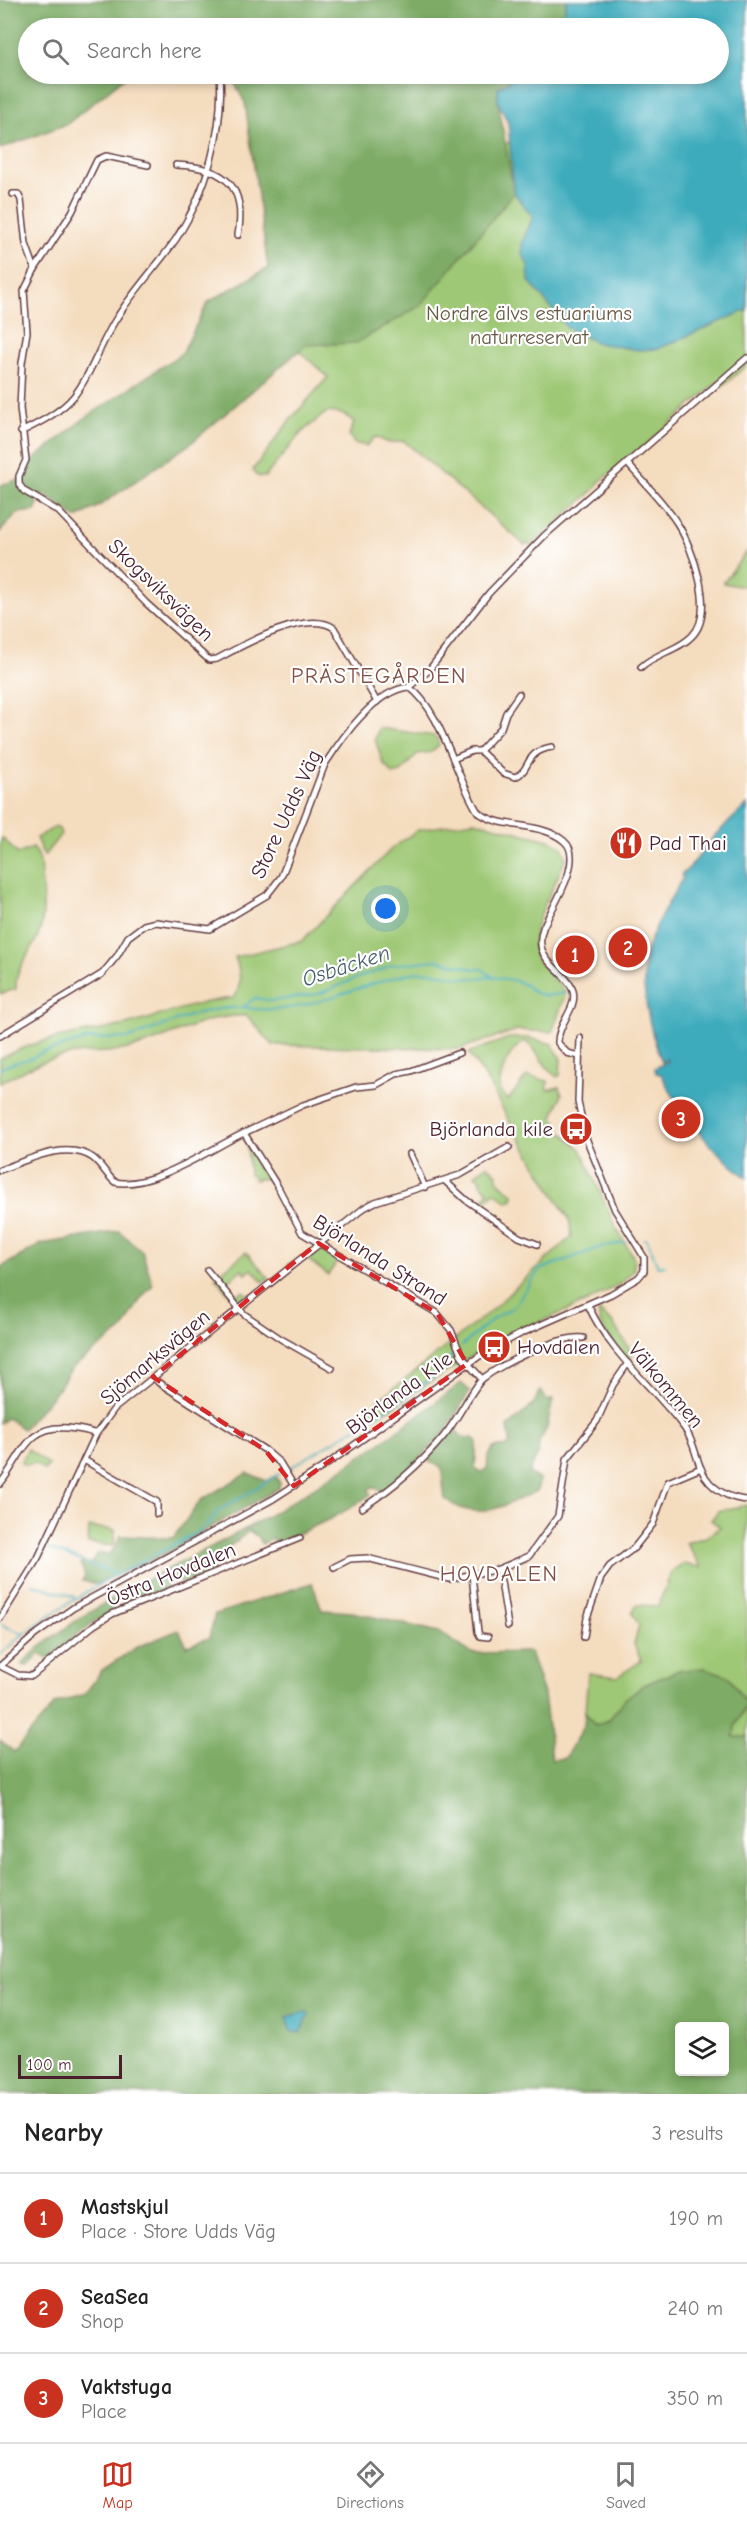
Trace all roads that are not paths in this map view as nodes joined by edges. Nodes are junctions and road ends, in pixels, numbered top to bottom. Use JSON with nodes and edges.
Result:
{"nodes":[{"id":1,"x":220,"y":84,"type":"edge"},
{"id":2,"x":148,"y":165,"type":"dead end"},
{"id":3,"x":176,"y":165,"type":"dead end"},
{"id":4,"x":207,"y":171,"type":"junction"},
{"id":5,"x":13,"y":194,"type":"dead end"},
{"id":6,"x":238,"y":235,"type":"dead end"},
{"id":7,"x":34,"y":269,"type":"junction"},
{"id":8,"x":747,"y":358,"type":"edge"},
{"id":9,"x":21,"y":432,"type":"junction"},
{"id":10,"x":627,"y":463,"type":"junction"},
{"id":11,"x":641,"y":667,"type":"dead end"},
{"id":12,"x":409,"y":687,"type":"junction"},
{"id":13,"x":519,"y":694,"type":"dead end"},
{"id":14,"x":377,"y":702,"type":"junction"},
{"id":15,"x":552,"y":747,"type":"dead end"},
{"id":16,"x":480,"y":751,"type":"junction"},
{"id":17,"x":453,"y":759,"type":"junction"},
{"id":18,"x":0,"y":1036,"type":"edge"},
{"id":19,"x":580,"y":1038,"type":"dead end"},
{"id":20,"x":459,"y":1053,"type":"dead end"},
{"id":21,"x":579,"y":1056,"type":"junction"},
{"id":22,"x":244,"y":1133,"type":"junction"},
{"id":23,"x":509,"y":1147,"type":"dead end"},
{"id":24,"x":410,"y":1155,"type":"dead end"},
{"id":25,"x":0,"y":1170,"type":"edge"},
{"id":26,"x":445,"y":1181,"type":"junction"},
{"id":27,"x":425,"y":1187,"type":"junction"},
{"id":28,"x":318,"y":1243,"type":"junction"},
{"id":29,"x":537,"y":1244,"type":"dead end"},
{"id":30,"x":207,"y":1270,"type":"dead end"},
{"id":31,"x":588,"y":1305,"type":"junction"},
{"id":32,"x":239,"y":1309,"type":"junction"},
{"id":33,"x":583,"y":1338,"type":"dead end"},
{"id":34,"x":467,"y":1364,"type":"junction"},
{"id":35,"x":628,"y":1364,"type":"junction"},
{"id":36,"x":332,"y":1368,"type":"dead end"},
{"id":37,"x":153,"y":1377,"type":"junction"},
{"id":38,"x":482,"y":1379,"type":"junction"},
{"id":39,"x":96,"y":1434,"type":"junction"},
{"id":40,"x":84,"y":1460,"type":"junction"},
{"id":41,"x":700,"y":1468,"type":"junction"},
{"id":42,"x":0,"y":1484,"type":"edge"},
{"id":43,"x":294,"y":1485,"type":"junction"},
{"id":44,"x":747,"y":1500,"type":"edge"},
{"id":45,"x":362,"y":1508,"type":"dead end"},
{"id":46,"x":157,"y":1514,"type":"dead end"},
{"id":47,"x":300,"y":1538,"type":"dead end"},
{"id":48,"x":334,"y":1567,"type":"dead end"},
{"id":49,"x":499,"y":1569,"type":"junction"},
{"id":50,"x":472,"y":1575,"type":"junction"},
{"id":51,"x":0,"y":1618,"type":"edge"},
{"id":52,"x":508,"y":1626,"type":"dead end"},
{"id":53,"x":488,"y":1637,"type":"dead end"},
{"id":54,"x":584,"y":1637,"type":"dead end"},
{"id":55,"x":0,"y":1666,"type":"edge"}],
"edges":[{"from":1,"to":4,"type":"street"},
{"from":2,"to":7,"type":"street","name":"Skogsviksvägen"},
{"from":3,"to":4,"type":"street"},
{"from":4,"to":6,"type":"street"},
{"from":4,"to":9,"type":"street"},
{"from":5,"to":7,"type":"street"},
{"from":7,"to":9,"type":"street","name":"Skogsviksvägen"},
{"from":8,"to":10,"type":"street","name":"Store Udds Väg"},
{"from":9,"to":14,"type":"street","name":"Skogsviksvägen"},
{"from":10,"to":11,"type":"street"},
{"from":10,"to":12,"type":"street","name":"Store Udds Väg"},
{"from":12,"to":14,"type":"street","name":"Store Udds Väg"},
{"from":12,"to":17,"type":"street"},
{"from":13,"to":16,"type":"street"},
{"from":14,"to":18,"type":"street","name":"Store Udds Väg"},
{"from":15,"to":16,"type":"street"},
{"from":16,"to":17,"type":"street"},
{"from":17,"to":21,"type":"street"},
{"from":19,"to":21,"type":"street","name":"Björlanda Kile"},
{"from":20,"to":22,"type":"street"},
{"from":21,"to":31,"type":"street","name":"Björlanda Kile"},
{"from":22,"to":25,"type":"street"},
{"from":22,"to":28,"type":"street","name":"Björlanda Strand"},
{"from":23,"to":26,"type":"street","name":"Sjömarksvägen"},
{"from":24,"to":27,"type":"street"},
{"from":26,"to":27,"type":"street","name":"Sjömarksvägen"},
{"from":26,"to":29,"type":"street"},
{"from":27,"to":28,"type":"street","name":"Sjömarksvägen"},
{"from":28,"to":32,"type":"street","name":"Sjömarksvägen"},
{"from":28,"to":34,"type":"street","name":"Björlanda Strand"},
{"from":30,"to":32,"type":"street","name":"Sjömarksvägen"},
{"from":31,"to":34,"type":"street","name":"Björlanda Kile"},
{"from":31,"to":35,"type":"street","name":"Välkommen"},
{"from":32,"to":36,"type":"street","name":"Sjömarksvägen"},
{"from":32,"to":37,"type":"street","name":"Sjömarksvägen"},
{"from":33,"to":38,"type":"street"},
{"from":34,"to":38,"type":"street","name":"Björlanda Strand"},
{"from":34,"to":43,"type":"street","name":"Björlanda Kile"},
{"from":35,"to":41,"type":"street","name":"Välkommen"},
{"from":35,"to":49,"type":"street"},
{"from":37,"to":39,"type":"street","name":"Sjömarksvägen"},
{"from":37,"to":43,"type":"street"},
{"from":38,"to":45,"type":"street"},
{"from":39,"to":40,"type":"street","name":"Sjömarksvägen"},
{"from":39,"to":42,"type":"street"},
{"from":40,"to":46,"type":"street"},
{"from":40,"to":51,"type":"street","name":"Sjömarksvägen"},
{"from":41,"to":44,"type":"street","name":"Välkommen"},
{"from":41,"to":54,"type":"street"},
{"from":43,"to":55,"type":"street","name":"Björlanda Kile"},
{"from":47,"to":55,"type":"street","name":"Östra Hovdalen"},
{"from":48,"to":50,"type":"street"},
{"from":49,"to":50,"type":"street"},
{"from":49,"to":52,"type":"street"},
{"from":50,"to":53,"type":"street"}]}
